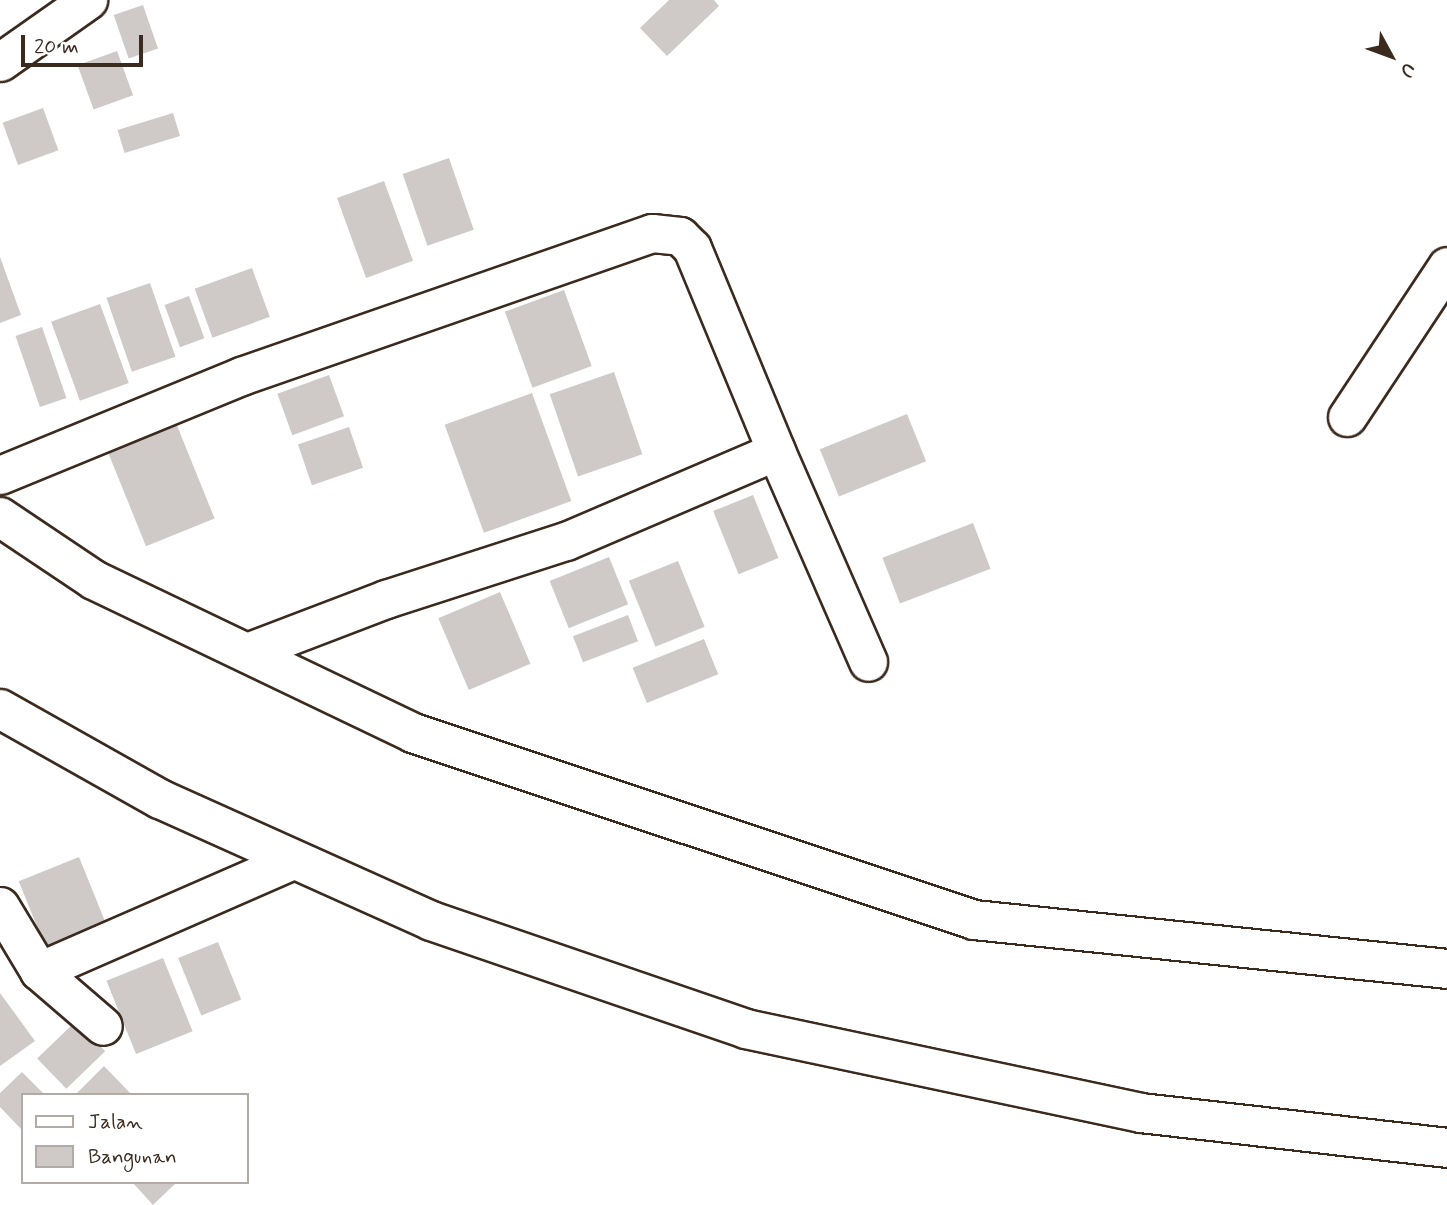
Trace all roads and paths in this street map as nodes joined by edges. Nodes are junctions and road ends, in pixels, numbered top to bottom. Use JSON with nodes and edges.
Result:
{"nodes":[{"id":1,"x":88,"y":0,"type":"edge"},
{"id":2,"x":0,"y":62,"type":"edge"},
{"id":3,"x":1447,"y":266,"type":"edge"},
{"id":4,"x":1347,"y":417,"type":"dead end"},
{"id":5,"x":776,"y":451,"type":"junction"},
{"id":6,"x":0,"y":475,"type":"edge"},
{"id":7,"x":0,"y":517,"type":"edge"},
{"id":8,"x":247,"y":652,"type":"junction"},
{"id":9,"x":867,"y":662,"type":"dead end"},
{"id":10,"x":0,"y":709,"type":"edge"},
{"id":11,"x":291,"y":861,"type":"junction"},
{"id":12,"x":0,"y":906,"type":"edge"},
{"id":13,"x":1447,"y":970,"type":"edge"},
{"id":14,"x":39,"y":971,"type":"junction"},
{"id":15,"x":103,"y":1026,"type":"dead end"},
{"id":16,"x":1447,"y":1148,"type":"edge"}],
"edges":[{"from":1,"to":2,"type":"street"},
{"from":3,"to":4,"type":"street"},
{"from":5,"to":6,"type":"street"},
{"from":5,"to":8,"type":"street"},
{"from":5,"to":9,"type":"street"},
{"from":7,"to":8,"type":"main road"},
{"from":8,"to":13,"type":"main road"},
{"from":10,"to":11,"type":"main road"},
{"from":11,"to":14,"type":"street"},
{"from":11,"to":16,"type":"main road"},
{"from":12,"to":14,"type":"street"},
{"from":14,"to":15,"type":"street"}]}
